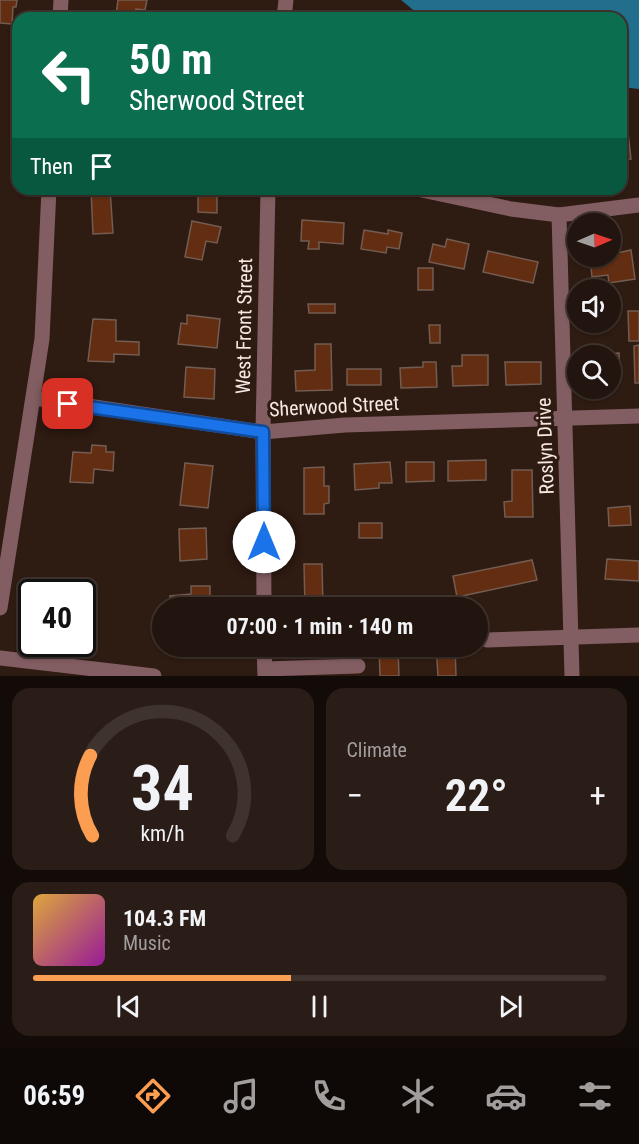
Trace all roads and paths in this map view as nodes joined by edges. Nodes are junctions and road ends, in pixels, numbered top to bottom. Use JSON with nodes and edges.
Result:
{"nodes":[{"id":1,"x":49,"y":195,"type":"edge"},
{"id":2,"x":268,"y":195,"type":"edge"},
{"id":3,"x":445,"y":195,"type":"edge"},
{"id":4,"x":639,"y":205,"type":"edge"},
{"id":5,"x":559,"y":215,"type":"junction"},
{"id":6,"x":34,"y":398,"type":"junction"},
{"id":7,"x":639,"y":416,"type":"edge"},
{"id":8,"x":566,"y":419,"type":"junction"},
{"id":9,"x":263,"y":432,"type":"junction"},
{"id":10,"x":264,"y":597,"type":"edge"},
{"id":11,"x":0,"y":608,"type":"edge"},
{"id":12,"x":639,"y":635,"type":"edge"},
{"id":13,"x":572,"y":638,"type":"junction"},
{"id":14,"x":488,"y":640,"type":"edge"},
{"id":15,"x":0,"y":657,"type":"edge"},
{"id":16,"x":264,"y":657,"type":"edge"},
{"id":17,"x":358,"y":666,"type":"dead end"},
{"id":18,"x":265,"y":672,"type":"edge"},
{"id":19,"x":154,"y":676,"type":"edge"},
{"id":20,"x":572,"y":676,"type":"edge"}],
"edges":[{"from":1,"to":6,"type":"street"},
{"from":2,"to":9,"type":"street","name":"West Front Street"},
{"from":3,"to":5,"type":"street"},
{"from":4,"to":5,"type":"street"},
{"from":5,"to":8,"type":"street","name":"Roslyn Drive"},
{"from":6,"to":9,"type":"street","name":"Sherwood Street"},
{"from":6,"to":11,"type":"street"},
{"from":7,"to":8,"type":"street","name":"Sherwood Street"},
{"from":8,"to":9,"type":"street","name":"Sherwood Street"},
{"from":8,"to":13,"type":"street","name":"Roslyn Drive"},
{"from":9,"to":10,"type":"street","name":"West Front Street"},
{"from":12,"to":13,"type":"street"},
{"from":13,"to":14,"type":"street"},
{"from":13,"to":20,"type":"street","name":"Roslyn Drive"},
{"from":15,"to":19,"type":"street"},
{"from":16,"to":18,"type":"street"},
{"from":17,"to":18,"type":"street"}]}
